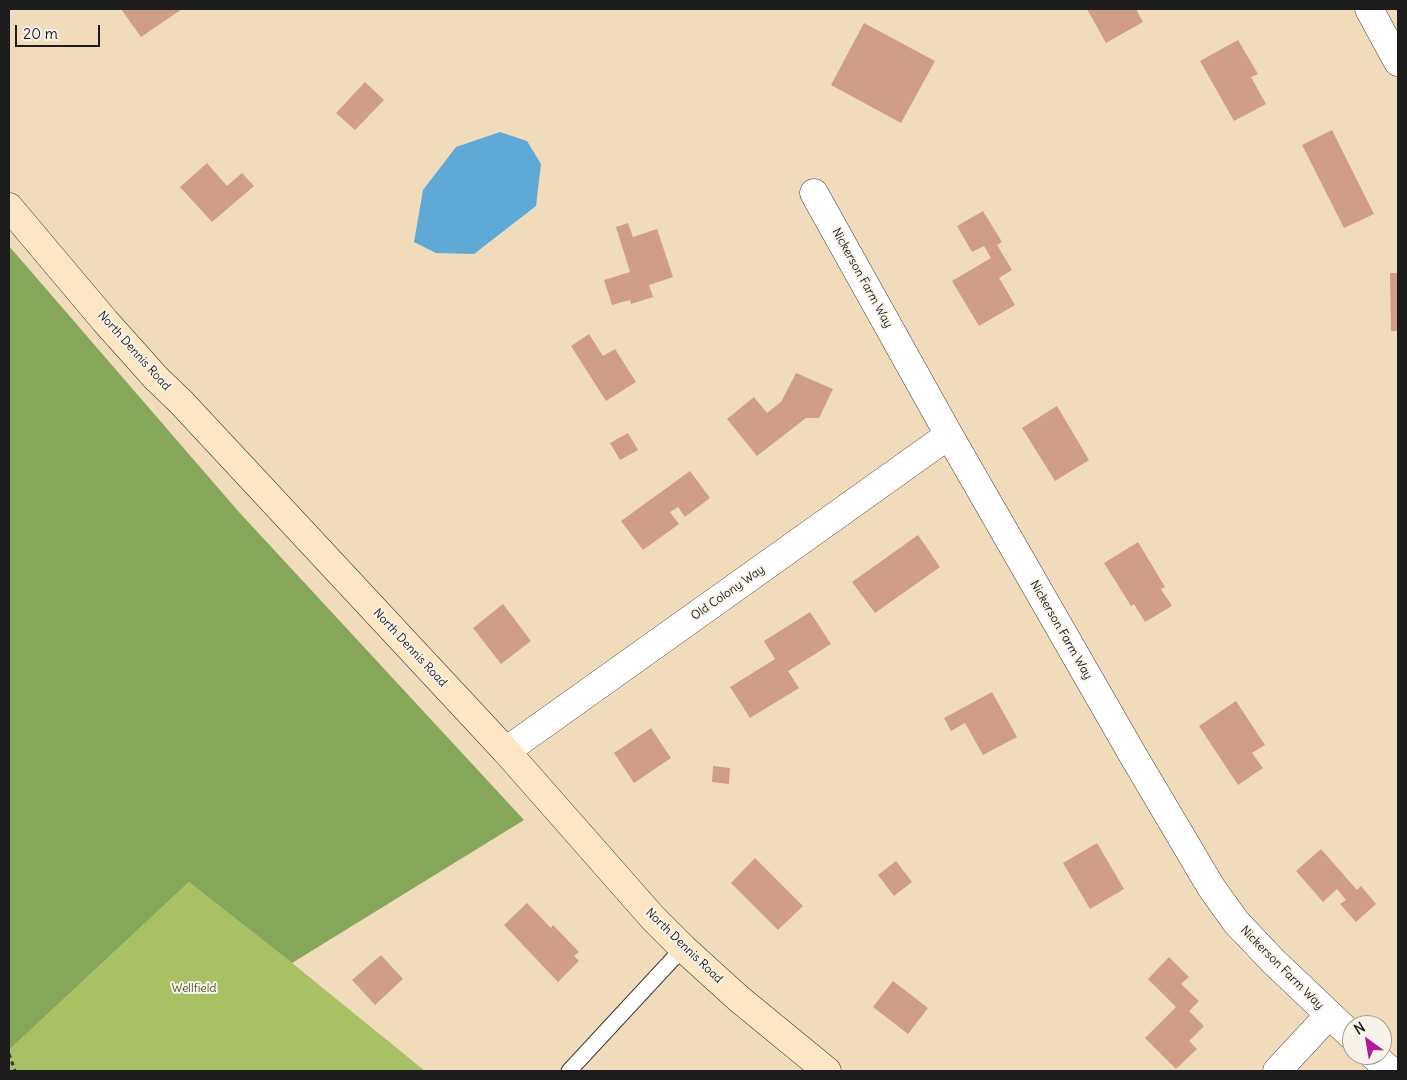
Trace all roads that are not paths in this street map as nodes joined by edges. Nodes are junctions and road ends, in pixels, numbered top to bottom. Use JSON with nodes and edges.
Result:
{"nodes":[{"id":1,"x":1369,"y":9,"type":"edge"},
{"id":2,"x":1398,"y":62,"type":"edge"},
{"id":3,"x":814,"y":193,"type":"dead end"},
{"id":4,"x":9,"y":207,"type":"edge"},
{"id":5,"x":949,"y":435,"type":"junction"},
{"id":6,"x":506,"y":751,"type":"junction"},
{"id":7,"x":683,"y":948,"type":"junction"},
{"id":8,"x":1329,"y":1015,"type":"junction"},
{"id":9,"x":1342,"y":1027,"type":"edge"},
{"id":10,"x":568,"y":1071,"type":"edge"},
{"id":11,"x":827,"y":1071,"type":"edge"},
{"id":12,"x":1276,"y":1071,"type":"edge"}],
"edges":[{"from":1,"to":2,"type":"street"},
{"from":3,"to":5,"type":"street","name":"Nickerson Farm Way"},
{"from":4,"to":6,"type":"main road","name":"North Dennis Road"},
{"from":5,"to":6,"type":"street","name":"Old Colony Way"},
{"from":5,"to":8,"type":"street","name":"Nickerson Farm Way"},
{"from":6,"to":7,"type":"main road","name":"North Dennis Road"},
{"from":7,"to":10,"type":"lane"},
{"from":7,"to":11,"type":"main road","name":"North Dennis Road"},
{"from":8,"to":9,"type":"street","name":"Nickerson Farm Way"},
{"from":8,"to":12,"type":"street"}]}
